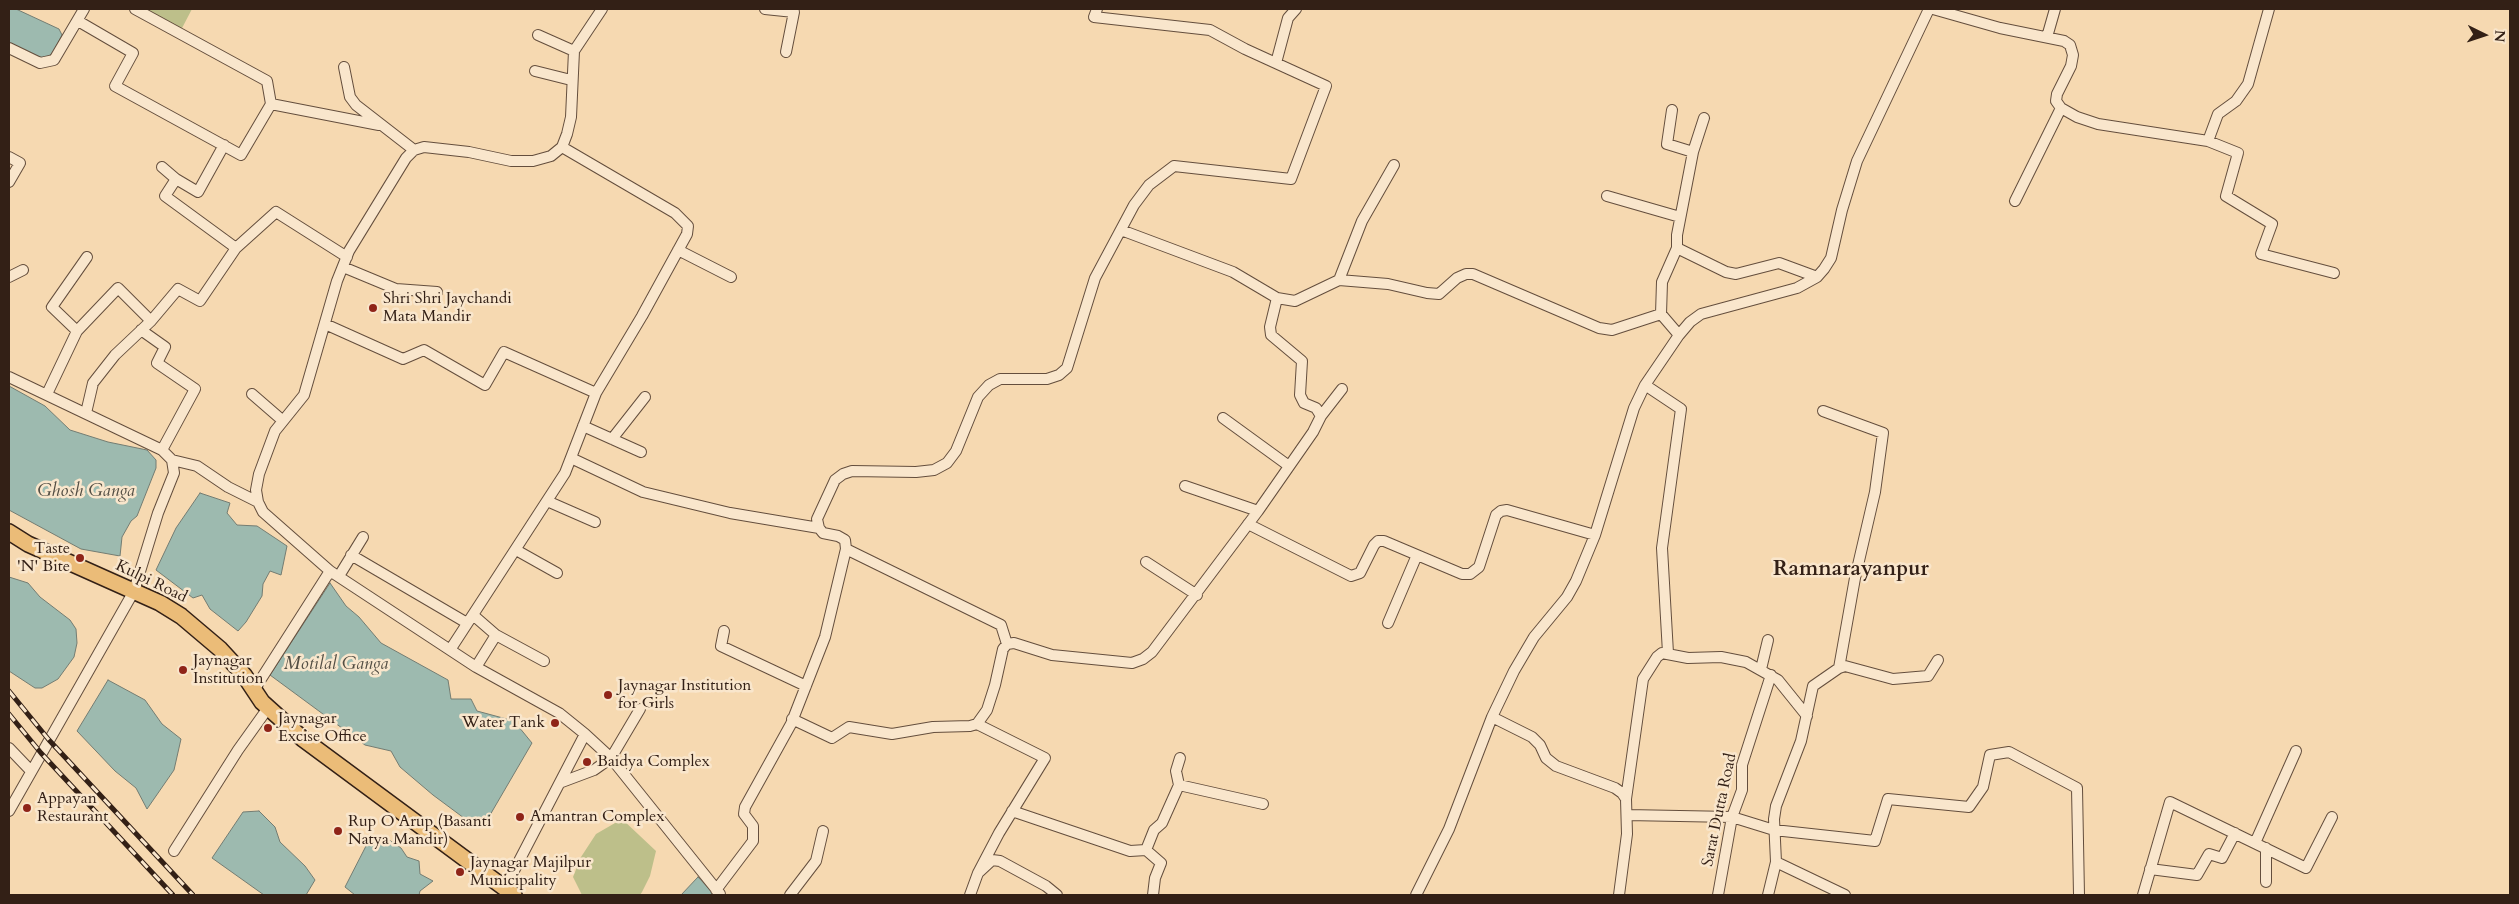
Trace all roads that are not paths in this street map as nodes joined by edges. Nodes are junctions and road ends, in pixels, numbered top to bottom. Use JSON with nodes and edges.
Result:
{"nodes":[{"id":1,"x":84,"y":9,"type":"edge"},
{"id":2,"x":135,"y":9,"type":"edge"},
{"id":3,"x":602,"y":9,"type":"edge"},
{"id":4,"x":765,"y":9,"type":"edge"},
{"id":5,"x":1097,"y":9,"type":"edge"},
{"id":6,"x":1296,"y":9,"type":"edge"},
{"id":7,"x":1928,"y":9,"type":"edge"},
{"id":8,"x":1933,"y":9,"type":"edge"},
{"id":9,"x":2055,"y":9,"type":"edge"},
{"id":10,"x":2269,"y":9,"type":"edge"},
{"id":11,"x":78,"y":21,"type":"junction"},
{"id":12,"x":538,"y":35,"type":"dead end"},
{"id":13,"x":2047,"y":37,"type":"junction"},
{"id":14,"x":9,"y":48,"type":"edge"},
{"id":15,"x":574,"y":52,"type":"junction"},
{"id":16,"x":786,"y":52,"type":"dead end"},
{"id":17,"x":1276,"y":63,"type":"junction"},
{"id":18,"x":344,"y":67,"type":"dead end"},
{"id":19,"x":535,"y":71,"type":"dead end"},
{"id":20,"x":571,"y":80,"type":"junction"},
{"id":21,"x":271,"y":104,"type":"junction"},
{"id":22,"x":2060,"y":108,"type":"junction"},
{"id":23,"x":1672,"y":110,"type":"dead end"},
{"id":24,"x":1704,"y":118,"type":"dead end"},
{"id":25,"x":382,"y":125,"type":"junction"},
{"id":26,"x":2208,"y":141,"type":"junction"},
{"id":27,"x":224,"y":146,"type":"junction"},
{"id":28,"x":562,"y":147,"type":"junction"},
{"id":29,"x":414,"y":150,"type":"junction"},
{"id":30,"x":1693,"y":152,"type":"junction"},
{"id":31,"x":9,"y":157,"type":"edge"},
{"id":32,"x":1394,"y":166,"type":"dead end"},
{"id":33,"x":162,"y":167,"type":"dead end"},
{"id":34,"x":176,"y":179,"type":"junction"},
{"id":35,"x":9,"y":182,"type":"edge"},
{"id":36,"x":1606,"y":196,"type":"dead end"},
{"id":37,"x":2015,"y":201,"type":"dead end"},
{"id":38,"x":1680,"y":218,"type":"junction"},
{"id":39,"x":1121,"y":230,"type":"junction"},
{"id":40,"x":236,"y":248,"type":"junction"},
{"id":41,"x":1677,"y":248,"type":"junction"},
{"id":42,"x":678,"y":250,"type":"junction"},
{"id":43,"x":87,"y":258,"type":"dead end"},
{"id":44,"x":345,"y":262,"type":"junction"},
{"id":45,"x":23,"y":270,"type":"dead end"},
{"id":46,"x":2334,"y":273,"type":"dead end"},
{"id":47,"x":9,"y":277,"type":"edge"},
{"id":48,"x":1817,"y":277,"type":"junction"},
{"id":49,"x":731,"y":278,"type":"dead end"},
{"id":50,"x":1339,"y":280,"type":"junction"},
{"id":51,"x":437,"y":292,"type":"dead end"},
{"id":52,"x":1277,"y":298,"type":"junction"},
{"id":53,"x":1661,"y":314,"type":"junction"},
{"id":54,"x":150,"y":321,"type":"junction"},
{"id":55,"x":325,"y":324,"type":"junction"},
{"id":56,"x":141,"y":330,"type":"junction"},
{"id":57,"x":77,"y":331,"type":"junction"},
{"id":58,"x":1679,"y":334,"type":"junction"},
{"id":59,"x":9,"y":377,"type":"edge"},
{"id":60,"x":1645,"y":386,"type":"junction"},
{"id":61,"x":1342,"y":388,"type":"dead end"},
{"id":62,"x":596,"y":393,"type":"junction"},
{"id":63,"x":47,"y":394,"type":"junction"},
{"id":64,"x":252,"y":394,"type":"dead end"},
{"id":65,"x":645,"y":397,"type":"dead end"},
{"id":66,"x":1823,"y":411,"type":"dead end"},
{"id":67,"x":86,"y":413,"type":"junction"},
{"id":68,"x":1321,"y":416,"type":"junction"},
{"id":69,"x":1223,"y":418,"type":"dead end"},
{"id":70,"x":282,"y":420,"type":"junction"},
{"id":71,"x":583,"y":426,"type":"junction"},
{"id":72,"x":612,"y":439,"type":"junction"},
{"id":73,"x":162,"y":450,"type":"junction"},
{"id":74,"x":641,"y":452,"type":"dead end"},
{"id":75,"x":571,"y":458,"type":"junction"},
{"id":76,"x":172,"y":460,"type":"junction"},
{"id":77,"x":1289,"y":466,"type":"junction"},
{"id":78,"x":1185,"y":486,"type":"dead end"},
{"id":79,"x":547,"y":501,"type":"junction"},
{"id":80,"x":258,"y":502,"type":"junction"},
{"id":81,"x":1258,"y":511,"type":"junction"},
{"id":82,"x":594,"y":522,"type":"dead end"},
{"id":83,"x":1248,"y":524,"type":"junction"},
{"id":84,"x":819,"y":528,"type":"junction"},
{"id":85,"x":9,"y":532,"type":"edge"},
{"id":86,"x":1595,"y":536,"type":"junction"},
{"id":87,"x":363,"y":537,"type":"dead end"},
{"id":88,"x":846,"y":548,"type":"junction"},
{"id":89,"x":516,"y":550,"type":"junction"},
{"id":90,"x":1417,"y":554,"type":"junction"},
{"id":91,"x":352,"y":555,"type":"junction"},
{"id":92,"x":1146,"y":562,"type":"dead end"},
{"id":93,"x":334,"y":573,"type":"junction"},
{"id":94,"x":557,"y":573,"type":"dead end"},
{"id":95,"x":134,"y":592,"type":"junction"},
{"id":96,"x":1197,"y":595,"type":"junction"},
{"id":97,"x":470,"y":619,"type":"junction"},
{"id":98,"x":1388,"y":623,"type":"dead end"},
{"id":99,"x":724,"y":632,"type":"dead end"},
{"id":100,"x":496,"y":635,"type":"junction"},
{"id":101,"x":1768,"y":640,"type":"dead end"},
{"id":102,"x":1007,"y":644,"type":"junction"},
{"id":103,"x":450,"y":650,"type":"junction"},
{"id":104,"x":1668,"y":653,"type":"junction"},
{"id":105,"x":1938,"y":660,"type":"dead end"},
{"id":106,"x":544,"y":661,"type":"dead end"},
{"id":107,"x":476,"y":667,"type":"junction"},
{"id":108,"x":1839,"y":668,"type":"junction"},
{"id":109,"x":1761,"y":669,"type":"junction"},
{"id":110,"x":1771,"y":675,"type":"junction"},
{"id":111,"x":806,"y":686,"type":"junction"},
{"id":112,"x":254,"y":690,"type":"junction"},
{"id":113,"x":268,"y":708,"type":"junction"},
{"id":114,"x":640,"y":709,"type":"dead end"},
{"id":115,"x":1806,"y":716,"type":"junction"},
{"id":116,"x":1492,"y":717,"type":"junction"},
{"id":117,"x":792,"y":719,"type":"junction"},
{"id":118,"x":977,"y":724,"type":"junction"},
{"id":119,"x":586,"y":734,"type":"junction"},
{"id":120,"x":9,"y":748,"type":"edge"},
{"id":121,"x":2296,"y":751,"type":"dead end"},
{"id":122,"x":611,"y":758,"type":"junction"},
{"id":123,"x":1180,"y":758,"type":"dead end"},
{"id":124,"x":31,"y":771,"type":"junction"},
{"id":125,"x":562,"y":782,"type":"junction"},
{"id":126,"x":1179,"y":786,"type":"junction"},
{"id":127,"x":1626,"y":799,"type":"junction"},
{"id":128,"x":1263,"y":804,"type":"dead end"},
{"id":129,"x":9,"y":811,"type":"edge"},
{"id":130,"x":1012,"y":811,"type":"junction"},
{"id":131,"x":1627,"y":815,"type":"junction"},
{"id":132,"x":1732,"y":817,"type":"junction"},
{"id":133,"x":2332,"y":817,"type":"dead end"},
{"id":134,"x":1774,"y":830,"type":"junction"},
{"id":135,"x":823,"y":831,"type":"dead end"},
{"id":136,"x":2235,"y":834,"type":"junction"},
{"id":137,"x":2255,"y":843,"type":"junction"},
{"id":138,"x":2266,"y":848,"type":"junction"},
{"id":139,"x":1146,"y":850,"type":"junction"},
{"id":140,"x":174,"y":851,"type":"dead end"},
{"id":141,"x":1776,"y":862,"type":"junction"},
{"id":142,"x":2150,"y":870,"type":"junction"},
{"id":143,"x":978,"y":873,"type":"junction"},
{"id":144,"x":2266,"y":882,"type":"dead end"},
{"id":145,"x":510,"y":892,"type":"edge"},
{"id":146,"x":718,"y":892,"type":"edge"},
{"id":147,"x":790,"y":895,"type":"edge"},
{"id":148,"x":970,"y":895,"type":"edge"},
{"id":149,"x":1057,"y":895,"type":"edge"},
{"id":150,"x":1153,"y":895,"type":"edge"},
{"id":151,"x":1416,"y":895,"type":"edge"},
{"id":152,"x":1619,"y":895,"type":"edge"},
{"id":153,"x":1718,"y":895,"type":"edge"},
{"id":154,"x":1768,"y":895,"type":"edge"},
{"id":155,"x":1845,"y":895,"type":"edge"},
{"id":156,"x":2079,"y":895,"type":"edge"},
{"id":157,"x":2143,"y":895,"type":"edge"}],
"edges":[{"from":1,"to":11,"type":"street"},
{"from":2,"to":21,"type":"street"},
{"from":3,"to":15,"type":"street"},
{"from":4,"to":16,"type":"street"},
{"from":5,"to":17,"type":"street"},
{"from":6,"to":17,"type":"street"},
{"from":7,"to":48,"type":"street"},
{"from":8,"to":13,"type":"street"},
{"from":9,"to":13,"type":"street"},
{"from":10,"to":26,"type":"street"},
{"from":11,"to":14,"type":"street"},
{"from":11,"to":27,"type":"street"},
{"from":12,"to":15,"type":"street"},
{"from":13,"to":22,"type":"street"},
{"from":15,"to":20,"type":"street"},
{"from":17,"to":39,"type":"street"},
{"from":18,"to":25,"type":"street"},
{"from":19,"to":20,"type":"street"},
{"from":20,"to":28,"type":"street"},
{"from":21,"to":25,"type":"street"},
{"from":21,"to":27,"type":"street"},
{"from":22,"to":26,"type":"street"},
{"from":22,"to":37,"type":"street"},
{"from":23,"to":30,"type":"street"},
{"from":24,"to":30,"type":"street"},
{"from":25,"to":29,"type":"street"},
{"from":26,"to":46,"type":"street"},
{"from":27,"to":34,"type":"street"},
{"from":28,"to":29,"type":"street"},
{"from":28,"to":42,"type":"street"},
{"from":29,"to":44,"type":"street"},
{"from":30,"to":38,"type":"street"},
{"from":31,"to":35,"type":"street"},
{"from":32,"to":50,"type":"street"},
{"from":33,"to":34,"type":"street"},
{"from":34,"to":40,"type":"street"},
{"from":36,"to":38,"type":"street"},
{"from":38,"to":41,"type":"street"},
{"from":39,"to":52,"type":"street"},
{"from":39,"to":84,"type":"street"},
{"from":40,"to":44,"type":"street"},
{"from":40,"to":54,"type":"street"},
{"from":41,"to":48,"type":"street"},
{"from":41,"to":53,"type":"street"},
{"from":42,"to":49,"type":"street"},
{"from":42,"to":62,"type":"street"},
{"from":43,"to":57,"type":"street"},
{"from":44,"to":51,"type":"street"},
{"from":44,"to":55,"type":"street"},
{"from":45,"to":47,"type":"street"},
{"from":48,"to":58,"type":"street"},
{"from":50,"to":52,"type":"street"},
{"from":50,"to":53,"type":"street"},
{"from":52,"to":68,"type":"street"},
{"from":53,"to":58,"type":"street"},
{"from":54,"to":56,"type":"street"},
{"from":54,"to":57,"type":"street"},
{"from":55,"to":62,"type":"street"},
{"from":55,"to":70,"type":"street"},
{"from":56,"to":67,"type":"street"},
{"from":56,"to":73,"type":"street"},
{"from":57,"to":63,"type":"street"},
{"from":58,"to":60,"type":"street"},
{"from":59,"to":63,"type":"street"},
{"from":60,"to":86,"type":"street"},
{"from":60,"to":104,"type":"street"},
{"from":61,"to":68,"type":"street"},
{"from":62,"to":71,"type":"street"},
{"from":63,"to":67,"type":"street"},
{"from":64,"to":70,"type":"street"},
{"from":65,"to":72,"type":"street"},
{"from":66,"to":108,"type":"street"},
{"from":67,"to":73,"type":"street"},
{"from":68,"to":77,"type":"street"},
{"from":69,"to":77,"type":"street"},
{"from":70,"to":80,"type":"street"},
{"from":71,"to":72,"type":"street"},
{"from":71,"to":75,"type":"street"},
{"from":72,"to":74,"type":"street"},
{"from":73,"to":76,"type":"street"},
{"from":75,"to":79,"type":"street"},
{"from":75,"to":84,"type":"street"},
{"from":76,"to":80,"type":"street"},
{"from":76,"to":95,"type":"street"},
{"from":77,"to":81,"type":"street"},
{"from":78,"to":81,"type":"street"},
{"from":79,"to":82,"type":"street"},
{"from":79,"to":89,"type":"street"},
{"from":80,"to":93,"type":"street"},
{"from":81,"to":83,"type":"street"},
{"from":83,"to":90,"type":"street"},
{"from":83,"to":96,"type":"street"},
{"from":84,"to":88,"type":"street"},
{"from":85,"to":95,"type":"main road","name":"Kulpi Road"},
{"from":86,"to":90,"type":"street"},
{"from":86,"to":116,"type":"street"},
{"from":87,"to":91,"type":"street"},
{"from":88,"to":102,"type":"street"},
{"from":88,"to":111,"type":"street"},
{"from":89,"to":94,"type":"street"},
{"from":89,"to":97,"type":"street"},
{"from":90,"to":98,"type":"street"},
{"from":91,"to":93,"type":"street"},
{"from":91,"to":97,"type":"street"},
{"from":92,"to":96,"type":"street"},
{"from":93,"to":103,"type":"street"},
{"from":93,"to":112,"type":"street"},
{"from":95,"to":112,"type":"main road","name":"Kulpi Road"},
{"from":95,"to":124,"type":"street"},
{"from":96,"to":102,"type":"street"},
{"from":97,"to":100,"type":"street"},
{"from":97,"to":103,"type":"street"},
{"from":99,"to":111,"type":"street"},
{"from":100,"to":106,"type":"street"},
{"from":100,"to":107,"type":"street"},
{"from":101,"to":109,"type":"street"},
{"from":102,"to":118,"type":"street"},
{"from":103,"to":107,"type":"street"},
{"from":104,"to":109,"type":"street"},
{"from":104,"to":127,"type":"street"},
{"from":105,"to":108,"type":"street"},
{"from":107,"to":119,"type":"street"},
{"from":108,"to":115,"type":"street"},
{"from":109,"to":110,"type":"street"},
{"from":110,"to":115,"type":"street"},
{"from":110,"to":132,"type":"street","name":"Sarat Dutta Road"},
{"from":111,"to":117,"type":"street"},
{"from":112,"to":113,"type":"main road","name":"Kulpi Road"},
{"from":113,"to":140,"type":"street"},
{"from":113,"to":145,"type":"main road","name":"Kulpi Road"},
{"from":114,"to":122,"type":"street"},
{"from":115,"to":134,"type":"street"},
{"from":116,"to":127,"type":"street"},
{"from":116,"to":151,"type":"street"},
{"from":117,"to":118,"type":"street"},
{"from":117,"to":146,"type":"street"},
{"from":118,"to":130,"type":"street"},
{"from":119,"to":122,"type":"street"},
{"from":119,"to":125,"type":"street"},
{"from":120,"to":124,"type":"street"},
{"from":121,"to":137,"type":"street"},
{"from":122,"to":125,"type":"street"},
{"from":122,"to":146,"type":"street"},
{"from":123,"to":126,"type":"street"},
{"from":124,"to":129,"type":"street"},
{"from":125,"to":145,"type":"street"},
{"from":126,"to":128,"type":"street"},
{"from":126,"to":139,"type":"street"},
{"from":127,"to":131,"type":"street"},
{"from":130,"to":139,"type":"street"},
{"from":130,"to":143,"type":"street"},
{"from":131,"to":132,"type":"street"},
{"from":131,"to":152,"type":"street"},
{"from":132,"to":134,"type":"street"},
{"from":132,"to":153,"type":"street","name":"Sarat Dutta Road"},
{"from":133,"to":138,"type":"street"},
{"from":134,"to":141,"type":"street"},
{"from":134,"to":156,"type":"street"},
{"from":135,"to":147,"type":"street"},
{"from":136,"to":137,"type":"street"},
{"from":136,"to":142,"type":"street"},
{"from":136,"to":142,"type":"street"},
{"from":137,"to":138,"type":"street"},
{"from":138,"to":144,"type":"street"},
{"from":139,"to":150,"type":"street"},
{"from":141,"to":154,"type":"street"},
{"from":141,"to":155,"type":"street"},
{"from":142,"to":157,"type":"street"},
{"from":143,"to":148,"type":"street"},
{"from":143,"to":149,"type":"street"}]}
